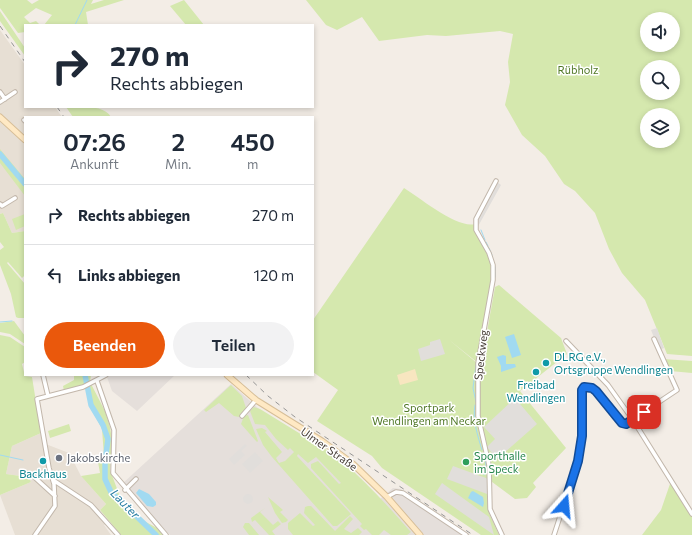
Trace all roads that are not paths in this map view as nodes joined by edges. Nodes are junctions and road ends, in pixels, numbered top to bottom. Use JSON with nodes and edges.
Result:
{"nodes":[{"id":1,"x":0,"y":92,"type":"edge"},
{"id":2,"x":15,"y":92,"type":"dead end"},
{"id":3,"x":5,"y":99,"type":"junction"},
{"id":4,"x":0,"y":102,"type":"edge"},
{"id":5,"x":0,"y":117,"type":"edge"},
{"id":6,"x":24,"y":139,"type":"edge"},
{"id":7,"x":496,"y":181,"type":"dead end"},
{"id":8,"x":15,"y":198,"type":"dead end"},
{"id":9,"x":0,"y":204,"type":"edge"},
{"id":10,"x":654,"y":339,"type":"dead end"},
{"id":11,"x":566,"y":341,"type":"dead end"},
{"id":12,"x":43,"y":376,"type":"edge"},
{"id":13,"x":104,"y":376,"type":"edge"},
{"id":14,"x":228,"y":376,"type":"edge"},
{"id":15,"x":97,"y":381,"type":"junction"},
{"id":16,"x":48,"y":396,"type":"junction"},
{"id":17,"x":256,"y":400,"type":"junction"},
{"id":18,"x":242,"y":416,"type":"dead end"},
{"id":19,"x":633,"y":420,"type":"junction"},
{"id":20,"x":32,"y":475,"type":"dead end"},
{"id":21,"x":136,"y":479,"type":"dead end"},
{"id":22,"x":54,"y":480,"type":"junction"},
{"id":23,"x":125,"y":490,"type":"junction"},
{"id":24,"x":55,"y":496,"type":"junction"},
{"id":25,"x":387,"y":497,"type":"junction"},
{"id":26,"x":692,"y":514,"type":"edge"},
{"id":27,"x":35,"y":535,"type":"edge"},
{"id":28,"x":118,"y":535,"type":"edge"},
{"id":29,"x":166,"y":535,"type":"edge"},
{"id":30,"x":420,"y":535,"type":"edge"},
{"id":31,"x":466,"y":535,"type":"edge"},
{"id":32,"x":502,"y":535,"type":"edge"},
{"id":33,"x":554,"y":535,"type":"edge"}],
"edges":[{"from":1,"to":3,"type":"street"},
{"from":2,"to":3,"type":"street"},
{"from":3,"to":4,"type":"street"},
{"from":5,"to":6,"type":"main road"},
{"from":7,"to":32,"type":"street","name":"Speckweg"},
{"from":8,"to":9,"type":"street"},
{"from":10,"to":19,"type":"street"},
{"from":11,"to":19,"type":"street"},
{"from":12,"to":16,"type":"street"},
{"from":13,"to":15,"type":"street"},
{"from":14,"to":17,"type":"main road","name":"Ulmer Straße"},
{"from":15,"to":16,"type":"street"},
{"from":15,"to":23,"type":"street"},
{"from":16,"to":22,"type":"street"},
{"from":17,"to":18,"type":"street"},
{"from":17,"to":25,"type":"main road","name":"Ulmer Straße"},
{"from":19,"to":26,"type":"street"},
{"from":19,"to":33,"type":"street"},
{"from":20,"to":24,"type":"street"},
{"from":21,"to":23,"type":"street"},
{"from":22,"to":24,"type":"street"},
{"from":22,"to":28,"type":"street"},
{"from":23,"to":29,"type":"street"},
{"from":24,"to":27,"type":"street"},
{"from":25,"to":30,"type":"main road","name":"Ulmer Straße"},
{"from":25,"to":31,"type":"street"}]}
